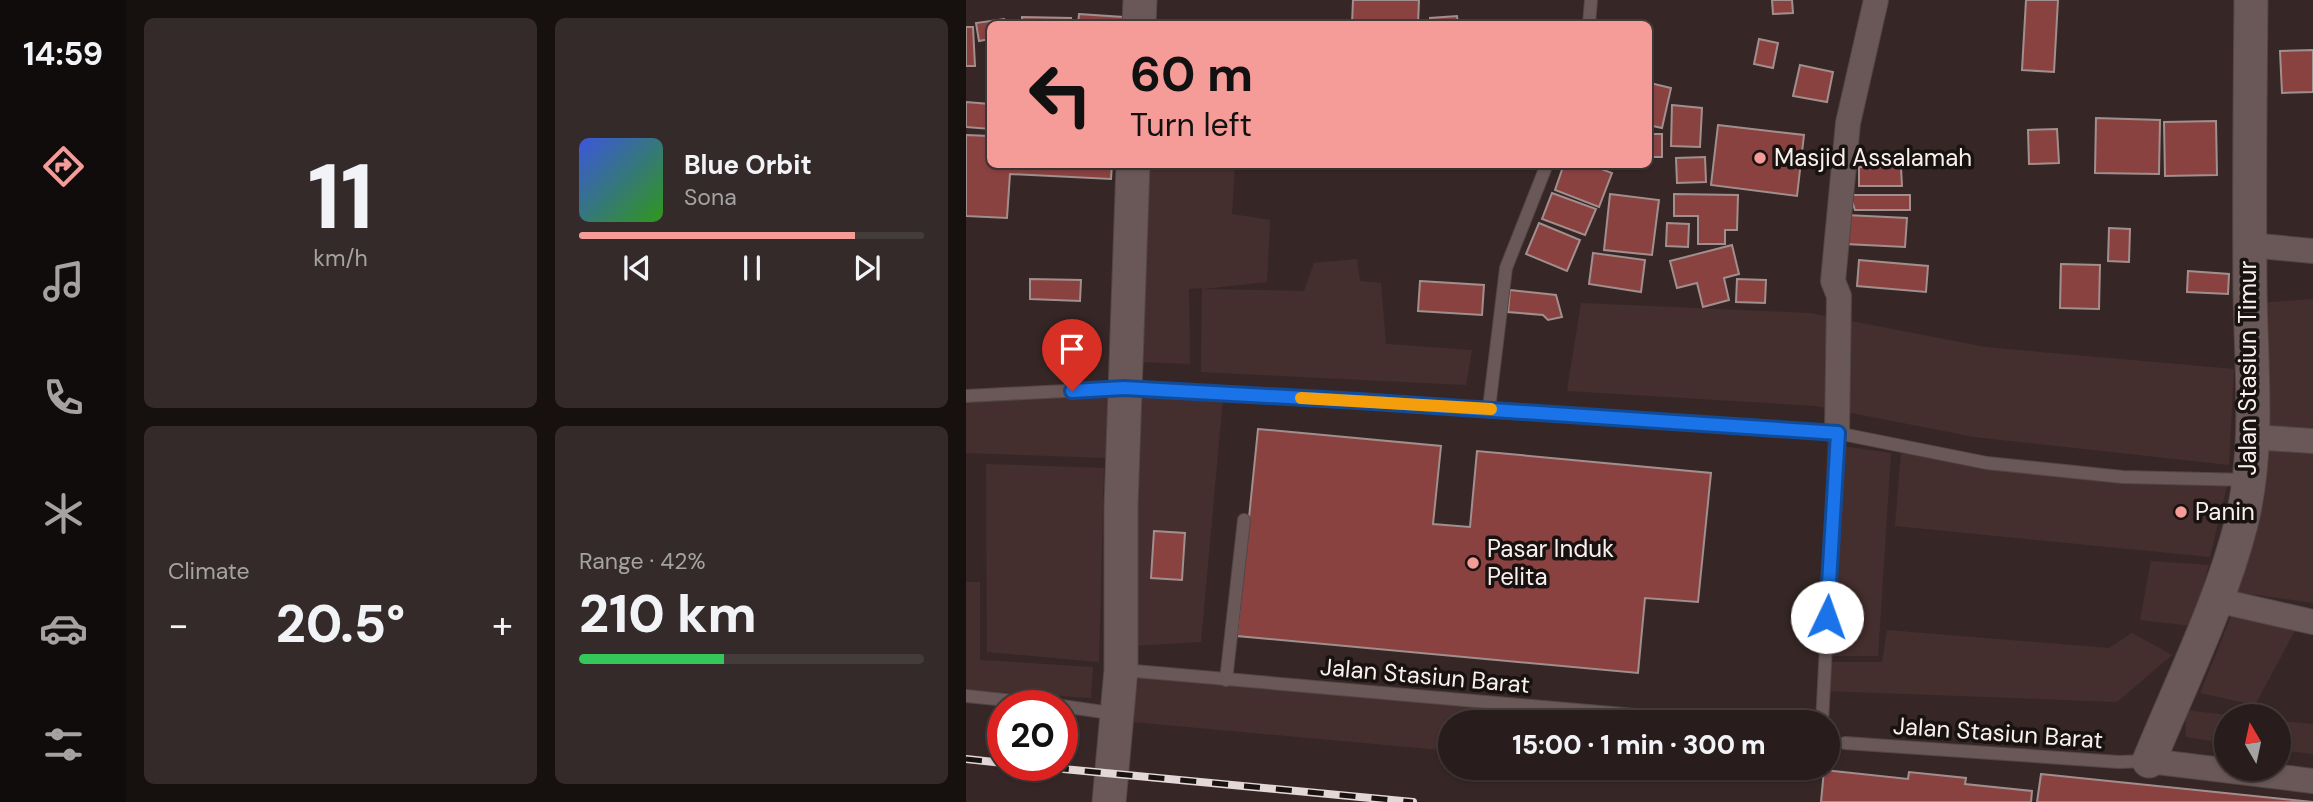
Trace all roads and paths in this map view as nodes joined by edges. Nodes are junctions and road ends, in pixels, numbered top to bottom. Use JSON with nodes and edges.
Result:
{"nodes":[{"id":1,"x":1140,"y":0,"type":"edge"},
{"id":2,"x":1591,"y":0,"type":"edge"},
{"id":3,"x":1876,"y":0,"type":"edge"},
{"id":4,"x":2251,"y":0,"type":"edge"},
{"id":5,"x":1139,"y":21,"type":"edge"},
{"id":6,"x":1589,"y":21,"type":"edge"},
{"id":7,"x":1133,"y":168,"type":"edge"},
{"id":8,"x":1545,"y":168,"type":"edge"},
{"id":9,"x":2249,"y":244,"type":"junction"},
{"id":10,"x":2313,"y":251,"type":"edge"},
{"id":11,"x":1124,"y":388,"type":"junction"},
{"id":12,"x":966,"y":396,"type":"edge"},
{"id":13,"x":1489,"y":408,"type":"junction"},
{"id":14,"x":1838,"y":433,"type":"junction"},
{"id":15,"x":2252,"y":437,"type":"junction"},
{"id":16,"x":2313,"y":441,"type":"edge"},
{"id":17,"x":2249,"y":480,"type":"junction"},
{"id":18,"x":1244,"y":520,"type":"dead end"},
{"id":19,"x":2216,"y":600,"type":"junction"},
{"id":20,"x":2313,"y":622,"type":"edge"},
{"id":21,"x":1121,"y":670,"type":"junction"},
{"id":22,"x":1226,"y":680,"type":"junction"},
{"id":23,"x":966,"y":696,"type":"edge"},
{"id":24,"x":987,"y":698,"type":"edge"},
{"id":25,"x":1078,"y":708,"type":"edge"},
{"id":26,"x":1575,"y":710,"type":"edge"},
{"id":27,"x":1823,"y":710,"type":"edge"},
{"id":28,"x":1118,"y":714,"type":"junction"},
{"id":29,"x":1845,"y":743,"type":"dead end"},
{"id":30,"x":2149,"y":761,"type":"junction"},
{"id":31,"x":2313,"y":781,"type":"edge"},
{"id":32,"x":1110,"y":802,"type":"edge"}],
"edges":[{"from":1,"to":5,"type":"street"},
{"from":2,"to":6,"type":"lane"},
{"from":3,"to":14,"type":"street"},
{"from":4,"to":9,"type":"street","name":"Jalan Stasiun Timur"},
{"from":7,"to":11,"type":"street"},
{"from":8,"to":13,"type":"lane"},
{"from":9,"to":10,"type":"street"},
{"from":9,"to":15,"type":"street","name":"Jalan Stasiun Timur"},
{"from":11,"to":12,"type":"lane"},
{"from":11,"to":13,"type":"lane"},
{"from":11,"to":21,"type":"street"},
{"from":13,"to":14,"type":"lane"},
{"from":14,"to":17,"type":"lane"},
{"from":14,"to":27,"type":"lane"},
{"from":15,"to":16,"type":"street"},
{"from":15,"to":17,"type":"street","name":"Jalan Stasiun Timur"},
{"from":17,"to":19,"type":"street","name":"Jalan Stasiun Timur"},
{"from":18,"to":22,"type":"lane"},
{"from":19,"to":20,"type":"street"},
{"from":19,"to":30,"type":"street","name":"Jalan Stasiun Timur"},
{"from":21,"to":22,"type":"lane","name":"Jalan Stasiun Barat"},
{"from":21,"to":28,"type":"street"},
{"from":22,"to":26,"type":"lane","name":"Jalan Stasiun Barat"},
{"from":23,"to":24,"type":"lane"},
{"from":25,"to":28,"type":"lane"},
{"from":28,"to":32,"type":"street"},
{"from":29,"to":30,"type":"lane","name":"Jalan Stasiun Barat"},
{"from":30,"to":31,"type":"street"}]}
